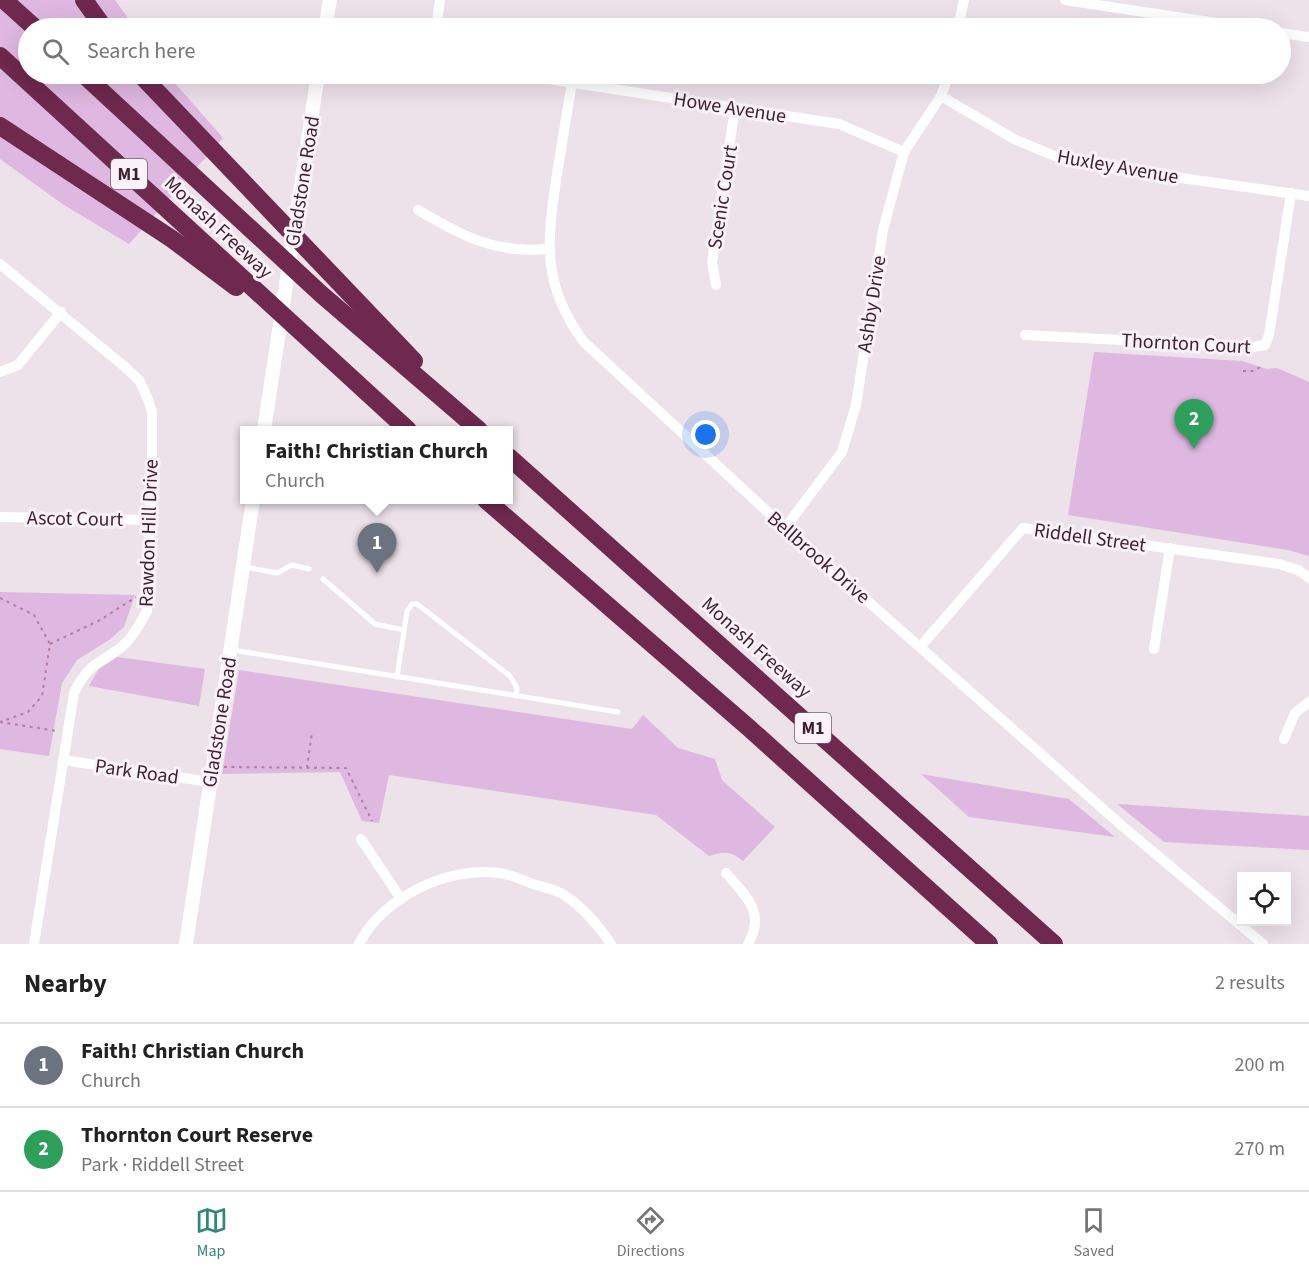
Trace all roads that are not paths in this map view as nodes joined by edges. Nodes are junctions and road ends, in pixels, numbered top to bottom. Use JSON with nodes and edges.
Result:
{"nodes":[{"id":1,"x":4,"y":0,"type":"edge"},
{"id":2,"x":84,"y":0,"type":"edge"},
{"id":3,"x":330,"y":0,"type":"edge"},
{"id":4,"x":440,"y":0,"type":"edge"},
{"id":5,"x":964,"y":0,"type":"edge"},
{"id":6,"x":1065,"y":0,"type":"edge"},
{"id":7,"x":24,"y":18,"type":"edge"},
{"id":8,"x":97,"y":18,"type":"edge"},
{"id":9,"x":327,"y":18,"type":"edge"},
{"id":10,"x":437,"y":18,"type":"edge"},
{"id":11,"x":960,"y":18,"type":"edge"},
{"id":12,"x":1183,"y":18,"type":"edge"},
{"id":13,"x":1291,"y":34,"type":"edge"},
{"id":14,"x":1309,"y":37,"type":"edge"},
{"id":15,"x":0,"y":56,"type":"edge"},
{"id":16,"x":18,"y":73,"type":"edge"},
{"id":17,"x":30,"y":84,"type":"edge"},
{"id":18,"x":94,"y":84,"type":"edge"},
{"id":19,"x":149,"y":84,"type":"edge"},
{"id":20,"x":316,"y":84,"type":"edge"},
{"id":21,"x":572,"y":84,"type":"edge"},
{"id":22,"x":585,"y":84,"type":"edge"},
{"id":23,"x":945,"y":84,"type":"edge"},
{"id":24,"x":941,"y":96,"type":"junction"},
{"id":25,"x":735,"y":108,"type":"junction"},
{"id":26,"x":0,"y":126,"type":"edge"},
{"id":27,"x":904,"y":152,"type":"junction"},
{"id":28,"x":1291,"y":194,"type":"junction"},
{"id":29,"x":1309,"y":196,"type":"edge"},
{"id":30,"x":418,"y":210,"type":"dead end"},
{"id":31,"x":549,"y":249,"type":"junction"},
{"id":32,"x":0,"y":264,"type":"edge"},
{"id":33,"x":716,"y":285,"type":"dead end"},
{"id":34,"x":255,"y":297,"type":"junction"},
{"id":35,"x":62,"y":312,"type":"junction"},
{"id":36,"x":1025,"y":335,"type":"dead end"},
{"id":37,"x":0,"y":372,"type":"edge"},
{"id":38,"x":265,"y":426,"type":"edge"},
{"id":39,"x":403,"y":426,"type":"edge"},
{"id":40,"x":474,"y":426,"type":"edge"},
{"id":41,"x":474,"y":426,"type":"edge"},
{"id":42,"x":513,"y":460,"type":"edge"},
{"id":43,"x":252,"y":504,"type":"edge"},
{"id":44,"x":491,"y":504,"type":"edge"},
{"id":45,"x":0,"y":517,"type":"edge"},
{"id":46,"x":151,"y":520,"type":"junction"},
{"id":47,"x":785,"y":528,"type":"junction"},
{"id":48,"x":1170,"y":548,"type":"junction"},
{"id":49,"x":243,"y":567,"type":"junction"},
{"id":50,"x":309,"y":569,"type":"dead end"},
{"id":51,"x":1309,"y":578,"type":"edge"},
{"id":52,"x":323,"y":579,"type":"dead end"},
{"id":53,"x":404,"y":630,"type":"junction"},
{"id":54,"x":921,"y":646,"type":"junction"},
{"id":55,"x":1154,"y":649,"type":"dead end"},
{"id":56,"x":230,"y":650,"type":"junction"},
{"id":57,"x":397,"y":677,"type":"junction"},
{"id":58,"x":516,"y":696,"type":"junction"},
{"id":59,"x":1309,"y":702,"type":"edge"},
{"id":60,"x":618,"y":712,"type":"dead end"},
{"id":61,"x":1284,"y":739,"type":"dead end"},
{"id":62,"x":63,"y":760,"type":"junction"},
{"id":63,"x":210,"y":782,"type":"junction"},
{"id":64,"x":361,"y":839,"type":"dead end"},
{"id":65,"x":726,"y":873,"type":"dead end"},
{"id":66,"x":401,"y":899,"type":"junction"},
{"id":67,"x":34,"y":944,"type":"edge"},
{"id":68,"x":186,"y":944,"type":"edge"},
{"id":69,"x":359,"y":944,"type":"edge"},
{"id":70,"x":611,"y":944,"type":"edge"},
{"id":71,"x":748,"y":944,"type":"edge"},
{"id":72,"x":989,"y":944,"type":"edge"},
{"id":73,"x":1054,"y":944,"type":"edge"},
{"id":74,"x":1263,"y":944,"type":"edge"}],
"edges":[{"from":1,"to":7,"type":"highway"},
{"from":2,"to":8,"type":"highway"},
{"from":3,"to":9,"type":"main road"},
{"from":4,"to":10,"type":"street"},
{"from":5,"to":11,"type":"street"},
{"from":6,"to":12,"type":"street"},
{"from":13,"to":14,"type":"street"},
{"from":15,"to":16,"type":"highway","name":"Monash Freeway","number":"M1"},
{"from":17,"to":34,"type":"highway","name":"Monash Freeway","number":"M1"},
{"from":18,"to":40,"type":"highway","name":"Monash Freeway","number":"M1"},
{"from":19,"to":41,"type":"highway"},
{"from":20,"to":38,"type":"main road","name":"Gladstone Road"},
{"from":21,"to":31,"type":"street","name":"Bellbrook Drive"},
{"from":22,"to":25,"type":"street","name":"Howe Avenue"},
{"from":23,"to":24,"type":"street","name":"Ashby Drive"},
{"from":24,"to":27,"type":"street","name":"Ashby Drive"},
{"from":24,"to":28,"type":"street","name":"Huxley Avenue"},
{"from":25,"to":27,"type":"street","name":"Howe Avenue"},
{"from":25,"to":33,"type":"street","name":"Scenic Court"},
{"from":26,"to":34,"type":"highway"},
{"from":27,"to":47,"type":"street","name":"Ashby Drive"},
{"from":28,"to":29,"type":"street","name":"Huxley Avenue"},
{"from":28,"to":36,"type":"street","name":"Thornton Court"},
{"from":30,"to":31,"type":"street"},
{"from":31,"to":47,"type":"street","name":"Bellbrook Drive"},
{"from":32,"to":35,"type":"street","name":"Rawdon Hill Drive"},
{"from":34,"to":39,"type":"highway"},
{"from":35,"to":37,"type":"street"},
{"from":35,"to":46,"type":"street","name":"Rawdon Hill Drive"},
{"from":42,"to":73,"type":"highway","name":"Monash Freeway","number":"M1"},
{"from":43,"to":49,"type":"main road","name":"Gladstone Road"},
{"from":44,"to":72,"type":"highway","number":"M1"},
{"from":45,"to":46,"type":"street","name":"Ascot Court"},
{"from":46,"to":62,"type":"street","name":"Rawdon Hill Drive"},
{"from":47,"to":54,"type":"street","name":"Bellbrook Drive"},
{"from":48,"to":51,"type":"street","name":"Riddell Street"},
{"from":48,"to":54,"type":"street","name":"Riddell Street"},
{"from":48,"to":55,"type":"street"},
{"from":49,"to":50,"type":"lane"},
{"from":49,"to":56,"type":"main road","name":"Gladstone Road"},
{"from":52,"to":53,"type":"lane"},
{"from":53,"to":57,"type":"lane"},
{"from":53,"to":58,"type":"lane"},
{"from":54,"to":74,"type":"street","name":"Bellbrook Drive"},
{"from":56,"to":57,"type":"lane"},
{"from":56,"to":63,"type":"main road","name":"Gladstone Road"},
{"from":57,"to":58,"type":"lane"},
{"from":58,"to":60,"type":"lane"},
{"from":59,"to":61,"type":"street"},
{"from":62,"to":63,"type":"street","name":"Park Road"},
{"from":62,"to":67,"type":"street","name":"Rawdon Hill Drive"},
{"from":63,"to":68,"type":"main road","name":"Gladstone Road"},
{"from":64,"to":66,"type":"street"},
{"from":65,"to":71,"type":"street"},
{"from":66,"to":69,"type":"street"},
{"from":66,"to":70,"type":"street"}]}
